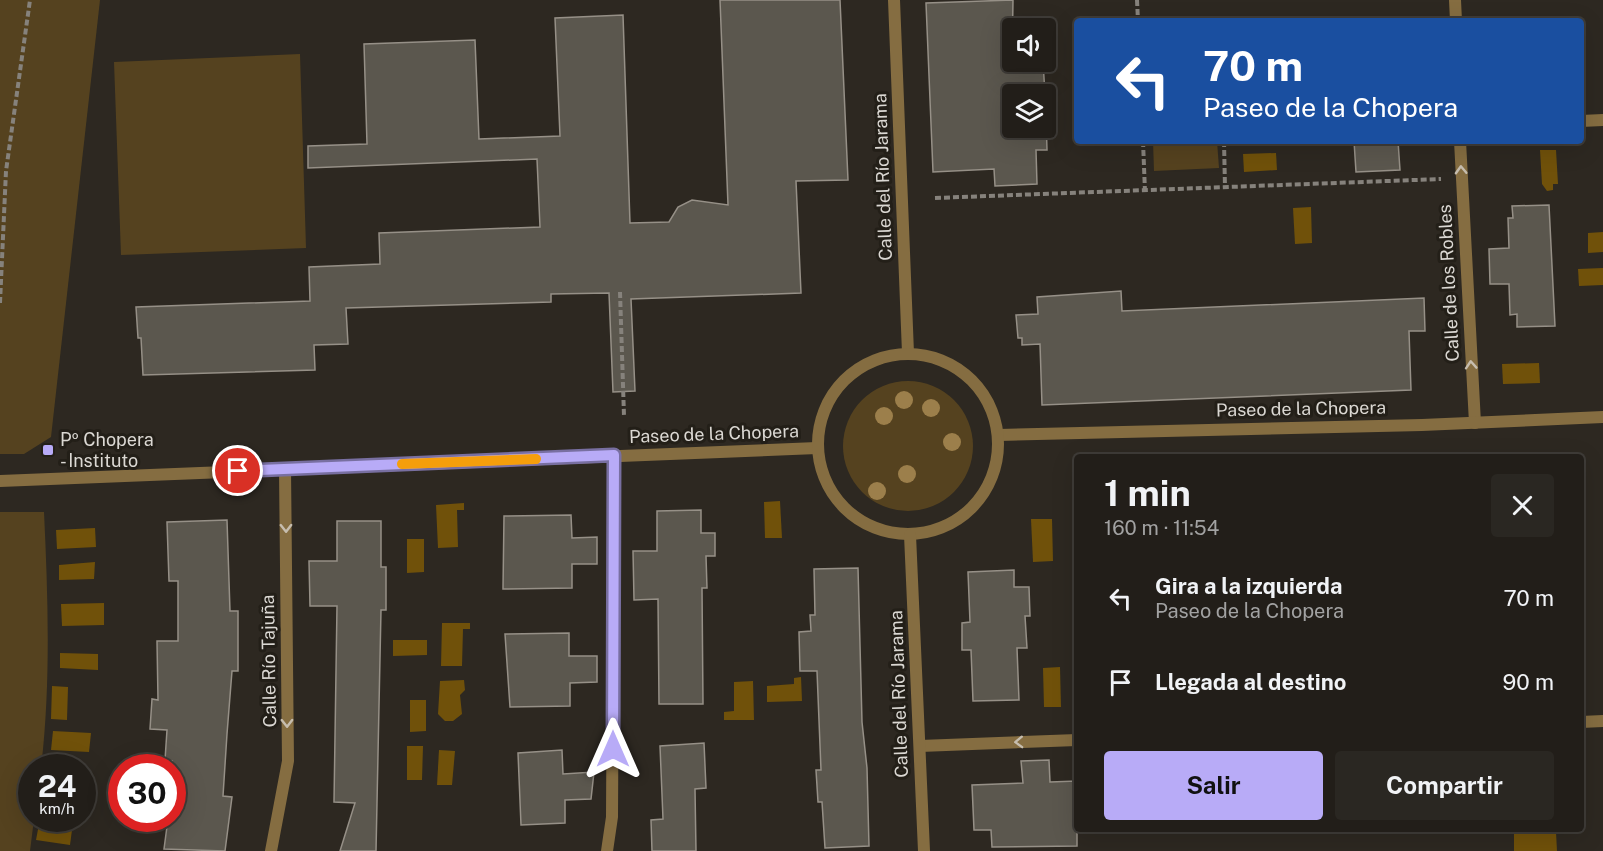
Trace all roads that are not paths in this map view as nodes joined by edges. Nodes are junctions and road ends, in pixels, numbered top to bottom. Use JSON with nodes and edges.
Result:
{"nodes":[{"id":1,"x":894,"y":0,"type":"edge"},
{"id":2,"x":1455,"y":0,"type":"edge"},
{"id":3,"x":1456,"y":18,"type":"edge"},
{"id":4,"x":1603,"y":120,"type":"edge"},
{"id":5,"x":1584,"y":121,"type":"edge"},
{"id":6,"x":1460,"y":144,"type":"edge"},
{"id":7,"x":908,"y":352,"type":"junction"},
{"id":8,"x":1603,"y":417,"type":"edge"},
{"id":9,"x":1475,"y":423,"type":"junction"},
{"id":10,"x":999,"y":435,"type":"junction"},
{"id":11,"x":817,"y":448,"type":"junction"},
{"id":12,"x":614,"y":455,"type":"junction"},
{"id":13,"x":285,"y":469,"type":"junction"},
{"id":14,"x":0,"y":481,"type":"edge"},
{"id":15,"x":910,"y":535,"type":"junction"},
{"id":16,"x":1584,"y":722,"type":"edge"},
{"id":17,"x":1603,"y":722,"type":"edge"},
{"id":18,"x":1074,"y":740,"type":"edge"},
{"id":19,"x":920,"y":746,"type":"junction"},
{"id":20,"x":271,"y":851,"type":"edge"},
{"id":21,"x":607,"y":851,"type":"edge"},
{"id":22,"x":924,"y":851,"type":"edge"}],
"edges":[{"from":1,"to":7,"type":"street","name":"Calle del Río Jarama"},
{"from":2,"to":3,"type":"street"},
{"from":4,"to":5,"type":"street"},
{"from":9,"to":6,"type":"street","name":"Calle de los Robles","one_way":true},
{"from":7,"to":10,"type":"street"},
{"from":7,"to":11,"type":"street"},
{"from":8,"to":9,"type":"street","name":"Paseo de la Chopera"},
{"from":9,"to":10,"type":"street","name":"Paseo de la Chopera"},
{"from":10,"to":15,"type":"street"},
{"from":11,"to":12,"type":"street","name":"Paseo de la Chopera"},
{"from":11,"to":15,"type":"street"},
{"from":12,"to":13,"type":"street","name":"Paseo de la Chopera"},
{"from":12,"to":21,"type":"street"},
{"from":13,"to":14,"type":"street","name":"Paseo de la Chopera"},
{"from":13,"to":20,"type":"street","name":"Calle Río Tajuña","one_way":true},
{"from":15,"to":19,"type":"street","name":"Calle del Río Jarama"},
{"from":16,"to":17,"type":"street"},
{"from":18,"to":19,"type":"street","one_way":true},
{"from":19,"to":22,"type":"street","name":"Calle del Río Jarama"}]}
